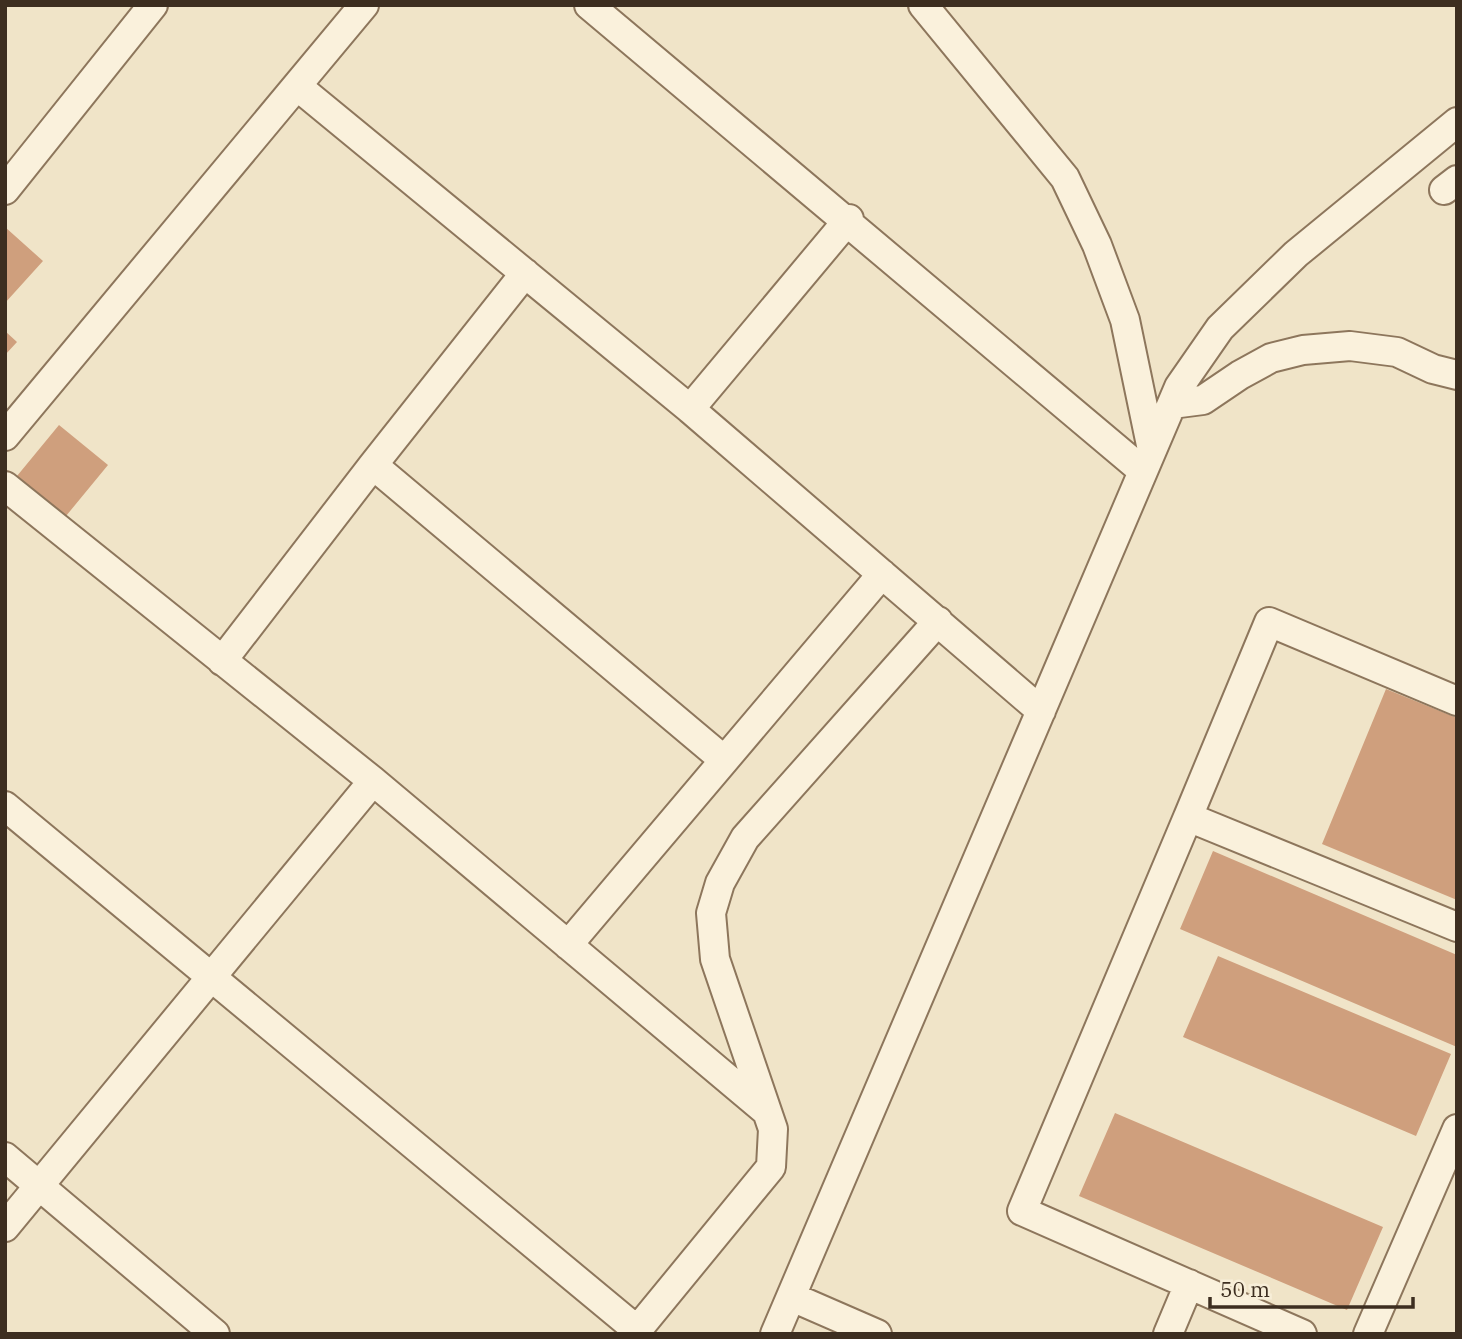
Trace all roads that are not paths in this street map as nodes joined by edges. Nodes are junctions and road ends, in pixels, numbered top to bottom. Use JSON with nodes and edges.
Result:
{"nodes":[{"id":1,"x":364,"y":5,"type":"edge"},
{"id":2,"x":589,"y":5,"type":"edge"},
{"id":3,"x":923,"y":5,"type":"edge"},
{"id":4,"x":149,"y":7,"type":"edge"},
{"id":5,"x":297,"y":86,"type":"junction"},
{"id":6,"x":1457,"y":122,"type":"edge"},
{"id":7,"x":5,"y":190,"type":"edge"},
{"id":8,"x":848,"y":221,"type":"junction"},
{"id":9,"x":525,"y":273,"type":"junction"},
{"id":10,"x":1457,"y":374,"type":"edge"},
{"id":11,"x":1172,"y":404,"type":"junction"},
{"id":12,"x":690,"y":409,"type":"junction"},
{"id":13,"x":5,"y":436,"type":"edge"},
{"id":14,"x":1147,"y":461,"type":"junction"},
{"id":15,"x":373,"y":465,"type":"junction"},
{"id":16,"x":5,"y":486,"type":"edge"},
{"id":17,"x":882,"y":573,"type":"junction"},
{"id":18,"x":938,"y":621,"type":"junction"},
{"id":19,"x":222,"y":662,"type":"junction"},
{"id":20,"x":1457,"y":701,"type":"edge"},
{"id":21,"x":1041,"y":711,"type":"junction"},
{"id":22,"x":724,"y":760,"type":"junction"},
{"id":23,"x":373,"y":782,"type":"junction"},
{"id":24,"x":5,"y":806,"type":"edge"},
{"id":25,"x":1188,"y":817,"type":"junction"},
{"id":26,"x":1457,"y":927,"type":"edge"},
{"id":27,"x":568,"y":945,"type":"junction"},
{"id":28,"x":211,"y":977,"type":"junction"},
{"id":29,"x":766,"y":1111,"type":"junction"},
{"id":30,"x":1457,"y":1129,"type":"edge"},
{"id":31,"x":5,"y":1157,"type":"edge"},
{"id":32,"x":39,"y":1185,"type":"junction"},
{"id":33,"x":5,"y":1227,"type":"edge"},
{"id":34,"x":1189,"y":1284,"type":"junction"},
{"id":35,"x":792,"y":1297,"type":"junction"},
{"id":36,"x":635,"y":1332,"type":"edge"},
{"id":37,"x":215,"y":1334,"type":"edge"},
{"id":38,"x":775,"y":1334,"type":"edge"},
{"id":39,"x":877,"y":1334,"type":"edge"},
{"id":40,"x":1168,"y":1334,"type":"edge"},
{"id":41,"x":1301,"y":1334,"type":"edge"},
{"id":42,"x":1368,"y":1334,"type":"edge"}],
"edges":[{"from":1,"to":5,"type":"street"},
{"from":2,"to":8,"type":"street"},
{"from":3,"to":14,"type":"street"},
{"from":4,"to":7,"type":"street"},
{"from":5,"to":9,"type":"street"},
{"from":5,"to":13,"type":"street"},
{"from":6,"to":11,"type":"street"},
{"from":8,"to":12,"type":"street"},
{"from":8,"to":14,"type":"street"},
{"from":9,"to":12,"type":"street"},
{"from":9,"to":15,"type":"street"},
{"from":10,"to":11,"type":"street"},
{"from":11,"to":14,"type":"street"},
{"from":12,"to":17,"type":"street"},
{"from":14,"to":21,"type":"street"},
{"from":15,"to":19,"type":"street"},
{"from":15,"to":22,"type":"street"},
{"from":16,"to":19,"type":"street"},
{"from":17,"to":18,"type":"street"},
{"from":17,"to":22,"type":"street"},
{"from":18,"to":21,"type":"street"},
{"from":18,"to":29,"type":"street"},
{"from":19,"to":23,"type":"street"},
{"from":20,"to":25,"type":"street"},
{"from":21,"to":35,"type":"street"},
{"from":22,"to":27,"type":"street"},
{"from":23,"to":27,"type":"street"},
{"from":23,"to":28,"type":"street"},
{"from":24,"to":28,"type":"street"},
{"from":25,"to":26,"type":"street"},
{"from":25,"to":34,"type":"street"},
{"from":27,"to":29,"type":"street"},
{"from":28,"to":32,"type":"street"},
{"from":28,"to":36,"type":"street"},
{"from":29,"to":36,"type":"street"},
{"from":30,"to":42,"type":"street"},
{"from":31,"to":32,"type":"street"},
{"from":32,"to":33,"type":"street"},
{"from":32,"to":37,"type":"street"},
{"from":34,"to":40,"type":"street"},
{"from":34,"to":41,"type":"street"},
{"from":35,"to":38,"type":"street"},
{"from":35,"to":39,"type":"street"}]}
